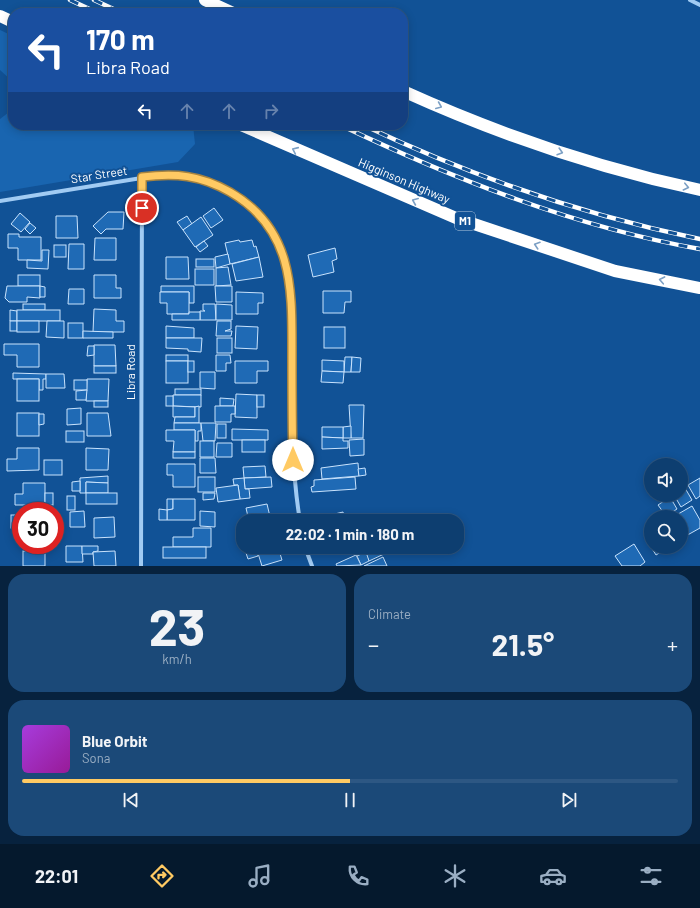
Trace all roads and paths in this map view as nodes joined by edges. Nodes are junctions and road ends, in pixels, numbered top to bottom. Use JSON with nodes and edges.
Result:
{"nodes":[{"id":1,"x":205,"y":0,"type":"edge"},
{"id":2,"x":690,"y":0,"type":"edge"},
{"id":3,"x":700,"y":5,"type":"edge"},
{"id":4,"x":222,"y":8,"type":"edge"},
{"id":5,"x":408,"y":93,"type":"edge"},
{"id":6,"x":253,"y":130,"type":"edge"},
{"id":7,"x":142,"y":177,"type":"junction"},
{"id":8,"x":700,"y":190,"type":"edge"},
{"id":9,"x":0,"y":201,"type":"edge"},
{"id":10,"x":700,"y":288,"type":"edge"},
{"id":11,"x":299,"y":514,"type":"edge"},
{"id":12,"x":308,"y":554,"type":"edge"},
{"id":13,"x":140,"y":566,"type":"edge"},
{"id":14,"x":312,"y":566,"type":"edge"}],
"edges":[{"from":1,"to":4,"type":"highway"},
{"from":2,"to":3,"type":"street"},
{"from":5,"to":8,"type":"highway","one_way":true},
{"from":10,"to":6,"type":"highway","name":"Higginson Highway","number":"M1","one_way":true},
{"from":7,"to":9,"type":"street","name":"Star Street"},
{"from":7,"to":11,"type":"street","name":"Star Street"},
{"from":7,"to":13,"type":"street","name":"Libra Road"},
{"from":12,"to":14,"type":"street"}]}
